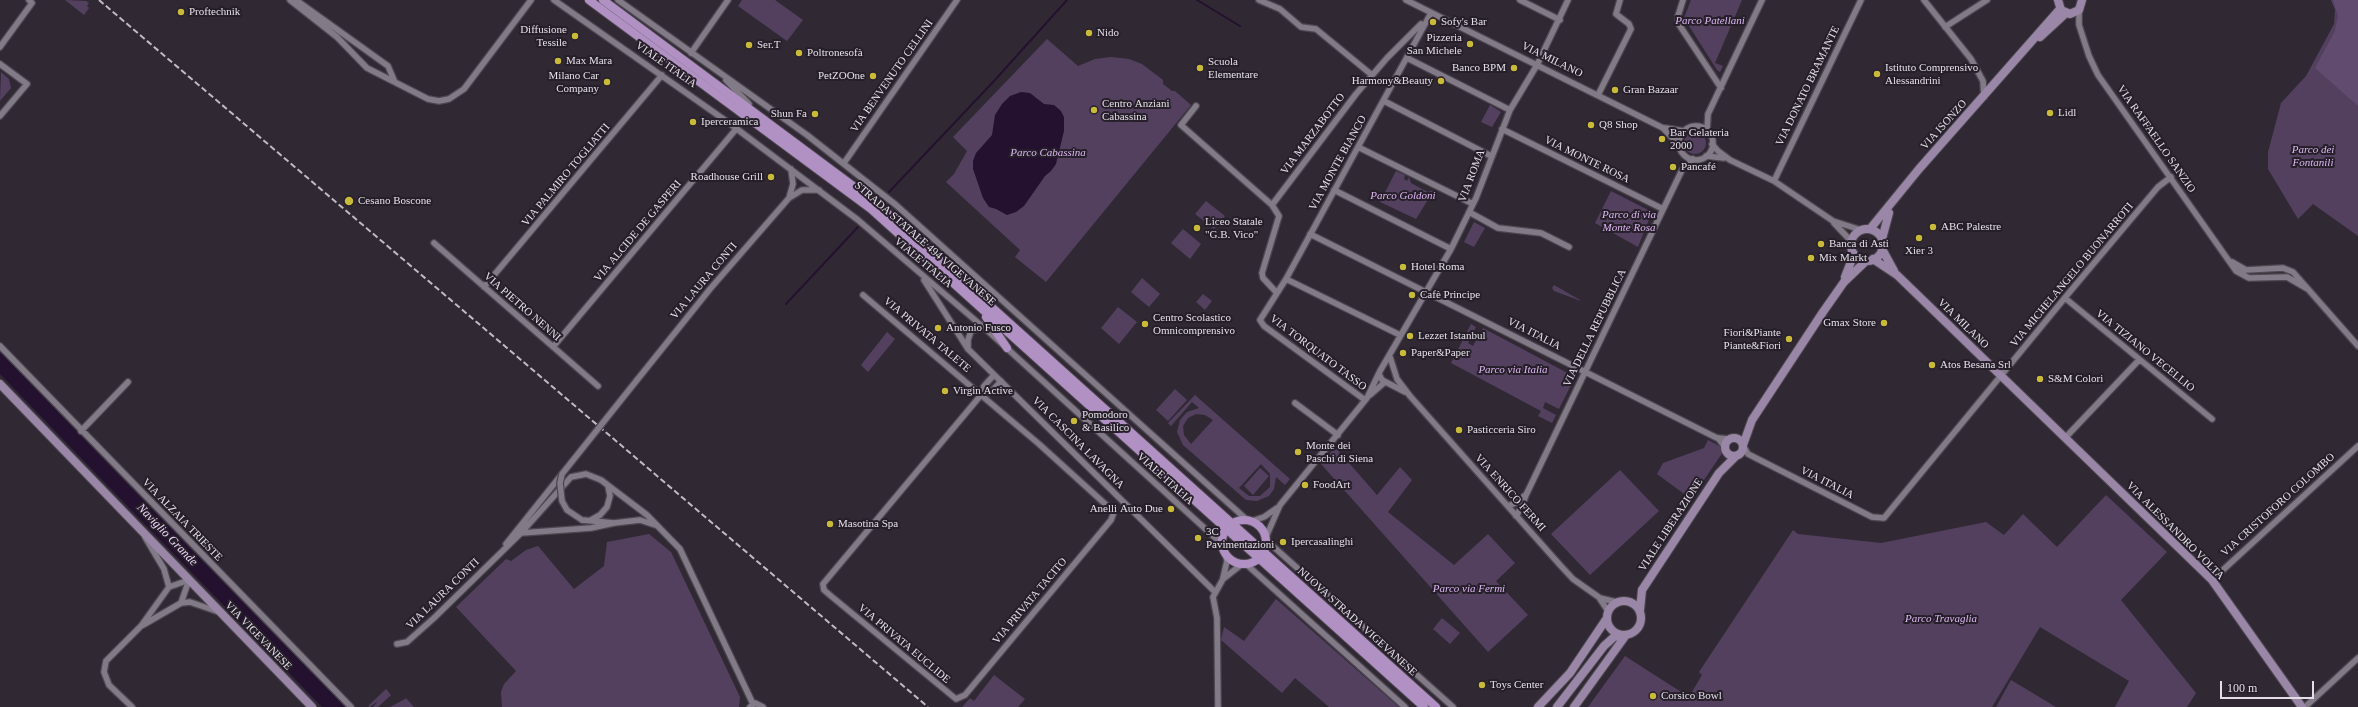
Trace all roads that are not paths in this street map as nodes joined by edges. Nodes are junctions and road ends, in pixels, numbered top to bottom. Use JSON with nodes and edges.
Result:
{"nodes":[{"id":1,"x":290,"y":0,"type":"edge"},
{"id":2,"x":296,"y":0,"type":"edge"},
{"id":3,"x":535,"y":0,"type":"edge"},
{"id":4,"x":554,"y":0,"type":"edge"},
{"id":5,"x":589,"y":0,"type":"edge"},
{"id":6,"x":603,"y":0,"type":"edge"},
{"id":7,"x":618,"y":0,"type":"edge"},
{"id":8,"x":728,"y":0,"type":"edge"},
{"id":9,"x":957,"y":0,"type":"edge"},
{"id":10,"x":1259,"y":0,"type":"edge"},
{"id":11,"x":1406,"y":0,"type":"edge"},
{"id":12,"x":1520,"y":0,"type":"edge"},
{"id":13,"x":1568,"y":0,"type":"edge"},
{"id":14,"x":1620,"y":0,"type":"edge"},
{"id":15,"x":1683,"y":0,"type":"edge"},
{"id":16,"x":1762,"y":0,"type":"edge"},
{"id":17,"x":1861,"y":0,"type":"edge"},
{"id":18,"x":1924,"y":0,"type":"edge"},
{"id":19,"x":1987,"y":0,"type":"edge"},
{"id":20,"x":2082,"y":0,"type":"edge"},
{"id":21,"x":30,"y":1,"type":"edge"},
{"id":22,"x":529,"y":1,"type":"edge"},
{"id":23,"x":2064,"y":9,"type":"edge"},
{"id":24,"x":2079,"y":10,"type":"junction"},
{"id":25,"x":1431,"y":13,"type":"junction"},
{"id":26,"x":1560,"y":20,"type":"junction"},
{"id":27,"x":1424,"y":21,"type":"junction"},
{"id":28,"x":2079,"y":25,"type":"junction"},
{"id":29,"x":1945,"y":27,"type":"junction"},
{"id":30,"x":0,"y":47,"type":"edge"},
{"id":31,"x":691,"y":53,"type":"junction"},
{"id":32,"x":1407,"y":58,"type":"junction"},
{"id":33,"x":0,"y":64,"type":"edge"},
{"id":34,"x":1537,"y":65,"type":"junction"},
{"id":35,"x":721,"y":74,"type":"junction"},
{"id":36,"x":662,"y":75,"type":"junction"},
{"id":37,"x":1372,"y":75,"type":"junction"},
{"id":38,"x":394,"y":80,"type":"junction"},
{"id":39,"x":1721,"y":88,"type":"junction"},
{"id":40,"x":1598,"y":95,"type":"junction"},
{"id":41,"x":1984,"y":97,"type":"junction"},
{"id":42,"x":1384,"y":101,"type":"junction"},
{"id":43,"x":1196,"y":106,"type":"dead end"},
{"id":44,"x":1510,"y":110,"type":"junction"},
{"id":45,"x":1708,"y":114,"type":"junction"},
{"id":46,"x":0,"y":116,"type":"edge"},
{"id":47,"x":760,"y":116,"type":"junction"},
{"id":48,"x":1695,"y":126,"type":"junction"},
{"id":49,"x":737,"y":128,"type":"junction"},
{"id":50,"x":1663,"y":128,"type":"junction"},
{"id":51,"x":1502,"y":129,"type":"junction"},
{"id":52,"x":1684,"y":131,"type":"junction"},
{"id":53,"x":1707,"y":131,"type":"junction"},
{"id":54,"x":1712,"y":144,"type":"junction"},
{"id":55,"x":1679,"y":145,"type":"junction"},
{"id":56,"x":1358,"y":147,"type":"junction"},
{"id":57,"x":1683,"y":154,"type":"junction"},
{"id":58,"x":1491,"y":156,"type":"junction"},
{"id":59,"x":1706,"y":156,"type":"junction"},
{"id":60,"x":1693,"y":159,"type":"junction"},
{"id":61,"x":1730,"y":160,"type":"junction"},
{"id":62,"x":844,"y":163,"type":"junction"},
{"id":63,"x":791,"y":169,"type":"junction"},
{"id":64,"x":1682,"y":170,"type":"junction"},
{"id":65,"x":2171,"y":177,"type":"junction"},
{"id":66,"x":1774,"y":181,"type":"junction"},
{"id":67,"x":819,"y":190,"type":"junction"},
{"id":68,"x":1334,"y":190,"type":"junction"},
{"id":69,"x":789,"y":198,"type":"junction"},
{"id":70,"x":1895,"y":200,"type":"junction"},
{"id":71,"x":1473,"y":204,"type":"junction"},
{"id":72,"x":1272,"y":205,"type":"junction"},
{"id":73,"x":1663,"y":209,"type":"junction"},
{"id":74,"x":1469,"y":212,"type":"junction"},
{"id":75,"x":1833,"y":221,"type":"junction"},
{"id":76,"x":1870,"y":229,"type":"junction"},
{"id":77,"x":1860,"y":230,"type":"junction"},
{"id":78,"x":1310,"y":234,"type":"junction"},
{"id":79,"x":1882,"y":239,"type":"junction"},
{"id":80,"x":1852,"y":242,"type":"junction"},
{"id":81,"x":434,"y":243,"type":"dead end"},
{"id":82,"x":1570,"y":247,"type":"dead end"},
{"id":83,"x":1451,"y":249,"type":"junction"},
{"id":84,"x":1882,"y":249,"type":"junction"},
{"id":85,"x":1854,"y":254,"type":"junction"},
{"id":86,"x":2228,"y":258,"type":"junction"},
{"id":87,"x":1869,"y":260,"type":"junction"},
{"id":88,"x":940,"y":269,"type":"junction"},
{"id":89,"x":916,"y":271,"type":"junction"},
{"id":90,"x":1897,"y":275,"type":"junction"},
{"id":91,"x":1286,"y":279,"type":"junction"},
{"id":92,"x":1844,"y":282,"type":"junction"},
{"id":93,"x":484,"y":287,"type":"junction"},
{"id":94,"x":2306,"y":288,"type":"junction"},
{"id":95,"x":1427,"y":291,"type":"junction"},
{"id":96,"x":944,"y":293,"type":"junction"},
{"id":97,"x":1277,"y":293,"type":"junction"},
{"id":98,"x":863,"y":294,"type":"dead end"},
{"id":99,"x":2065,"y":298,"type":"junction"},
{"id":100,"x":938,"y":301,"type":"junction"},
{"id":101,"x":1260,"y":320,"type":"joint"},
{"id":102,"x":984,"y":327,"type":"junction"},
{"id":103,"x":1400,"y":335,"type":"junction"},
{"id":104,"x":0,"y":346,"type":"edge"},
{"id":105,"x":2358,"y":346,"type":"edge"},
{"id":106,"x":553,"y":347,"type":"junction"},
{"id":107,"x":1007,"y":348,"type":"junction"},
{"id":108,"x":968,"y":349,"type":"junction"},
{"id":109,"x":1390,"y":357,"type":"junction"},
{"id":110,"x":2139,"y":360,"type":"junction"},
{"id":111,"x":1384,"y":366,"type":"junction"},
{"id":112,"x":1392,"y":367,"type":"junction"},
{"id":113,"x":1586,"y":371,"type":"junction"},
{"id":114,"x":1379,"y":374,"type":"junction"},
{"id":115,"x":994,"y":375,"type":"junction"},
{"id":116,"x":1396,"y":376,"type":"junction"},
{"id":117,"x":2001,"y":376,"type":"junction"},
{"id":118,"x":1001,"y":381,"type":"junction"},
{"id":119,"x":128,"y":382,"type":"dead end"},
{"id":120,"x":1386,"y":382,"type":"junction"},
{"id":121,"x":0,"y":384,"type":"edge"},
{"id":122,"x":598,"y":386,"type":"dead end"},
{"id":123,"x":982,"y":395,"type":"junction"},
{"id":124,"x":1410,"y":396,"type":"junction"},
{"id":125,"x":1366,"y":399,"type":"junction"},
{"id":126,"x":1295,"y":403,"type":"dead end"},
{"id":127,"x":2212,"y":419,"type":"dead end"},
{"id":128,"x":1752,"y":420,"type":"junction"},
{"id":129,"x":81,"y":431,"type":"junction"},
{"id":130,"x":1338,"y":435,"type":"junction"},
{"id":131,"x":1718,"y":438,"type":"junction"},
{"id":132,"x":1731,"y":438,"type":"junction"},
{"id":133,"x":2065,"y":438,"type":"junction"},
{"id":134,"x":1743,"y":446,"type":"junction"},
{"id":135,"x":2358,"y":446,"type":"edge"},
{"id":136,"x":1725,"y":448,"type":"junction"},
{"id":137,"x":1736,"y":456,"type":"junction"},
{"id":138,"x":1719,"y":473,"type":"junction"},
{"id":139,"x":562,"y":474,"type":"junction"},
{"id":140,"x":608,"y":486,"type":"junction"},
{"id":141,"x":1526,"y":495,"type":"junction"},
{"id":142,"x":1280,"y":505,"type":"junction"},
{"id":143,"x":1508,"y":506,"type":"junction"},
{"id":144,"x":1516,"y":516,"type":"junction"},
{"id":145,"x":1884,"y":518,"type":"joint"},
{"id":146,"x":585,"y":520,"type":"junction"},
{"id":147,"x":1111,"y":520,"type":"joint"},
{"id":148,"x":1249,"y":520,"type":"junction"},
{"id":149,"x":614,"y":523,"type":"junction"},
{"id":150,"x":657,"y":526,"type":"junction"},
{"id":151,"x":1228,"y":526,"type":"junction"},
{"id":152,"x":139,"y":528,"type":"junction"},
{"id":153,"x":521,"y":533,"type":"junction"},
{"id":154,"x":1266,"y":539,"type":"junction"},
{"id":155,"x":1222,"y":544,"type":"junction"},
{"id":156,"x":501,"y":552,"type":"junction"},
{"id":157,"x":1225,"y":553,"type":"junction"},
{"id":158,"x":1261,"y":556,"type":"junction"},
{"id":159,"x":1244,"y":564,"type":"junction"},
{"id":160,"x":1223,"y":579,"type":"junction"},
{"id":161,"x":189,"y":580,"type":"junction"},
{"id":162,"x":2212,"y":580,"type":"junction"},
{"id":163,"x":169,"y":587,"type":"junction"},
{"id":164,"x":1642,"y":590,"type":"junction"},
{"id":165,"x":1214,"y":591,"type":"junction"},
{"id":166,"x":1600,"y":598,"type":"junction"},
{"id":167,"x":1620,"y":601,"type":"junction"},
{"id":168,"x":181,"y":603,"type":"junction"},
{"id":169,"x":1640,"y":610,"type":"junction"},
{"id":170,"x":220,"y":612,"type":"junction"},
{"id":171,"x":1608,"y":618,"type":"junction"},
{"id":172,"x":141,"y":626,"type":"junction"},
{"id":173,"x":1624,"y":635,"type":"junction"},
{"id":174,"x":397,"y":644,"type":"dead end"},
{"id":175,"x":1604,"y":646,"type":"junction"},
{"id":176,"x":2358,"y":658,"type":"edge"},
{"id":177,"x":1414,"y":688,"type":"junction"},
{"id":178,"x":965,"y":695,"type":"joint"},
{"id":179,"x":751,"y":705,"type":"edge"},
{"id":180,"x":1423,"y":706,"type":"edge"},
{"id":181,"x":132,"y":707,"type":"edge"},
{"id":182,"x":312,"y":707,"type":"edge"},
{"id":183,"x":351,"y":707,"type":"edge"},
{"id":184,"x":763,"y":707,"type":"edge"},
{"id":185,"x":1218,"y":707,"type":"edge"},
{"id":186,"x":1406,"y":707,"type":"edge"},
{"id":187,"x":1436,"y":707,"type":"edge"},
{"id":188,"x":1441,"y":707,"type":"edge"},
{"id":189,"x":1453,"y":707,"type":"edge"},
{"id":190,"x":1538,"y":707,"type":"edge"},
{"id":191,"x":1557,"y":707,"type":"edge"},
{"id":192,"x":1574,"y":707,"type":"edge"},
{"id":193,"x":2304,"y":707,"type":"edge"}],
"edges":[{"from":1,"to":38,"type":"street"},
{"from":2,"to":38,"type":"street"},
{"from":3,"to":22,"type":"street"},
{"from":4,"to":36,"type":"street","name":"VIALE ITALIA"},
{"from":5,"to":88,"type":"main road","name":"STRADA STATALE 494 VIGEVANESE"},
{"from":6,"to":47,"type":"main road","name":"STRADA STATALE 494 VIGEVANESE"},
{"from":7,"to":31,"type":"street"},
{"from":8,"to":31,"type":"street"},
{"from":9,"to":62,"type":"street","name":"VIA BENVENUTO CELLINI"},
{"from":10,"to":37,"type":"street"},
{"from":11,"to":25,"type":"street","name":"VIA MILANO"},
{"from":12,"to":26,"type":"street"},
{"from":13,"to":26,"type":"street","name":"VIA ROMA"},
{"from":14,"to":40,"type":"street"},
{"from":15,"to":39,"type":"street"},
{"from":16,"to":39,"type":"street"},
{"from":17,"to":66,"type":"street","name":"VIA DONATO BRAMANTE"},
{"from":18,"to":29,"type":"street"},
{"from":19,"to":29,"type":"street"},
{"from":20,"to":24,"type":"street"},
{"from":21,"to":30,"type":"street"},
{"from":22,"to":38,"type":"street"},
{"from":23,"to":24,"type":"street","name":"VIA ISONZO"},
{"from":23,"to":28,"type":"street","name":"VIA RAFFAELLO SANZIO"},
{"from":23,"to":41,"type":"street","name":"VIA ISONZO"},
{"from":24,"to":28,"type":"street","name":"VIA RAFFAELLO SANZIO"},
{"from":25,"to":27,"type":"street","name":"VIA MONTE BIANCO"},
{"from":25,"to":34,"type":"street","name":"VIA MILANO"},
{"from":26,"to":34,"type":"street","name":"VIA ROMA"},
{"from":27,"to":32,"type":"street","name":"VIA MONTE BIANCO"},
{"from":27,"to":37,"type":"street","name":"VIA MARZABOTTO"},
{"from":28,"to":65,"type":"street","name":"VIA RAFFAELLO SANZIO"},
{"from":29,"to":41,"type":"street"},
{"from":31,"to":35,"type":"street"},
{"from":32,"to":42,"type":"street","name":"VIA MONTE BIANCO"},
{"from":32,"to":44,"type":"street"},
{"from":33,"to":46,"type":"street"},
{"from":34,"to":40,"type":"street","name":"VIA MILANO"},
{"from":34,"to":44,"type":"street","name":"VIA ROMA"},
{"from":35,"to":47,"type":"street"},
{"from":35,"to":62,"type":"street"},
{"from":36,"to":49,"type":"street","name":"VIALE ITALIA"},
{"from":36,"to":93,"type":"street","name":"VIA PALMIRO TOGLIATTI"},
{"from":37,"to":72,"type":"street","name":"VIA MARZABOTTO"},
{"from":39,"to":45,"type":"street"},
{"from":40,"to":50,"type":"street","name":"VIA MILANO"},
{"from":41,"to":70,"type":"street","name":"VIA ISONZO"},
{"from":42,"to":56,"type":"street","name":"VIA MONTE BIANCO"},
{"from":42,"to":58,"type":"street"},
{"from":43,"to":72,"type":"street"},
{"from":44,"to":51,"type":"street","name":"VIA ROMA"},
{"from":45,"to":48,"type":"street"},
{"from":45,"to":53,"type":"street"},
{"from":47,"to":151,"type":"main road","name":"STRADA STATALE 494 VIGEVANESE"},
{"from":48,"to":52,"type":"street"},
{"from":48,"to":53,"type":"street"},
{"from":49,"to":63,"type":"street","name":"VIALE ITALIA"},
{"from":49,"to":106,"type":"street","name":"VIA ALCIDE DE GASPERI"},
{"from":50,"to":52,"type":"street","name":"VIA MILANO"},
{"from":50,"to":55,"type":"street","name":"VIA MILANO"},
{"from":51,"to":58,"type":"street","name":"VIA ROMA"},
{"from":51,"to":73,"type":"street","name":"VIA MONTE ROSA"},
{"from":52,"to":55,"type":"street"},
{"from":53,"to":54,"type":"street"},
{"from":54,"to":59,"type":"street"},
{"from":54,"to":61,"type":"street"},
{"from":55,"to":57,"type":"street"},
{"from":56,"to":68,"type":"street","name":"VIA MONTE BIANCO"},
{"from":56,"to":71,"type":"street"},
{"from":57,"to":60,"type":"street"},
{"from":57,"to":64,"type":"street","name":"VIA DELLA REPUBBLICA"},
{"from":58,"to":71,"type":"street","name":"VIA ROMA"},
{"from":59,"to":60,"type":"street"},
{"from":59,"to":61,"type":"street"},
{"from":60,"to":64,"type":"street","name":"VIA DELLA REPUBBLICA"},
{"from":61,"to":66,"type":"street"},
{"from":62,"to":148,"type":"street"},
{"from":63,"to":67,"type":"street","name":"VIALE ITALIA"},
{"from":63,"to":69,"type":"street","name":"VIA LAURA CONTI"},
{"from":64,"to":73,"type":"street","name":"VIA DELLA REPUBBLICA"},
{"from":65,"to":86,"type":"street","name":"VIA RAFFAELLO SANZIO"},
{"from":65,"to":99,"type":"street","name":"VIA MICHELANGELO BUONARROTI"},
{"from":66,"to":75,"type":"street"},
{"from":67,"to":69,"type":"street","name":"VIA LAURA CONTI"},
{"from":67,"to":89,"type":"street","name":"VIALE ITALIA"},
{"from":68,"to":78,"type":"street","name":"VIA MONTE BIANCO"},
{"from":68,"to":83,"type":"street"},
{"from":69,"to":139,"type":"street","name":"VIA LAURA CONTI","bridge":true},
{"from":70,"to":76,"type":"street","name":"VIA ISONZO"},
{"from":70,"to":79,"type":"street","name":"VIA ISONZO"},
{"from":71,"to":74,"type":"street","name":"VIA ROMA"},
{"from":72,"to":97,"type":"street"},
{"from":73,"to":113,"type":"street","name":"VIA DELLA REPUBBLICA"},
{"from":74,"to":82,"type":"street"},
{"from":74,"to":83,"type":"street","name":"VIA ROMA"},
{"from":75,"to":77,"type":"street"},
{"from":75,"to":80,"type":"street"},
{"from":76,"to":77,"type":"street"},
{"from":76,"to":79,"type":"street"},
{"from":77,"to":80,"type":"street"},
{"from":78,"to":91,"type":"street","name":"VIA MONTE BIANCO"},
{"from":78,"to":95,"type":"street","name":"VIA ITALIA"},
{"from":79,"to":84,"type":"street"},
{"from":80,"to":85,"type":"street"},
{"from":81,"to":93,"type":"street","name":"VIA PIETRO NENNI"},
{"from":83,"to":95,"type":"street","name":"VIA ROMA"},
{"from":84,"to":87,"type":"street"},
{"from":84,"to":90,"type":"street","name":"VIA MILANO"},
{"from":85,"to":87,"type":"street"},
{"from":85,"to":92,"type":"street"},
{"from":86,"to":94,"type":"street"},
{"from":86,"to":94,"type":"street","name":"VIA RAFFAELLO SANZIO"},
{"from":87,"to":90,"type":"street","name":"VIA MILANO"},
{"from":87,"to":92,"type":"street"},
{"from":88,"to":107,"type":"main road"},
{"from":88,"to":151,"type":"main road","name":"STRADA STATALE 494 VIGEVANESE"},
{"from":89,"to":96,"type":"street","name":"VIALE ITALIA"},
{"from":89,"to":100,"type":"street","name":"VIA CASCINA LAVAGNA"},
{"from":90,"to":117,"type":"street","name":"VIA MILANO"},
{"from":91,"to":97,"type":"street","name":"VIA MONTE BIANCO"},
{"from":91,"to":103,"type":"street"},
{"from":92,"to":128,"type":"street"},
{"from":93,"to":106,"type":"street","name":"VIA PIETRO NENNI"},
{"from":94,"to":105,"type":"street"},
{"from":95,"to":103,"type":"street","name":"VIA ROMA"},
{"from":95,"to":113,"type":"street","name":"VIA ITALIA"},
{"from":96,"to":100,"type":"street"},
{"from":96,"to":102,"type":"street","name":"VIALE ITALIA"},
{"from":97,"to":101,"type":"street","name":"VIA MONTE BIANCO"},
{"from":98,"to":123,"type":"street","name":"VIA PRIVATA TALETE"},
{"from":99,"to":110,"type":"street","name":"VIA TIZIANO VECELLIO"},
{"from":99,"to":117,"type":"street","name":"VIA MICHELANGELO BUONARROTI"},
{"from":100,"to":108,"type":"street","name":"VIA CASCINA LAVAGNA"},
{"from":101,"to":125,"type":"street","name":"VIA TORQUATO TASSO"},
{"from":102,"to":107,"type":"street","name":"VIALE ITALIA"},
{"from":102,"to":108,"type":"street"},
{"from":103,"to":109,"type":"street","name":"VIA ROMA"},
{"from":104,"to":129,"type":"street","name":"VIA ALZAIA TRIESTE"},
{"from":106,"to":122,"type":"street","name":"VIA PIETRO NENNI"},
{"from":107,"to":155,"type":"street","name":"VIALE ITALIA"},
{"from":108,"to":115,"type":"street","name":"VIA CASCINA LAVAGNA"},
{"from":109,"to":111,"type":"street","name":"VIA ROMA"},
{"from":109,"to":112,"type":"street"},
{"from":110,"to":127,"type":"street","name":"VIA TIZIANO VECELLIO"},
{"from":110,"to":133,"type":"street"},
{"from":111,"to":112,"type":"street"},
{"from":111,"to":114,"type":"street","name":"VIA ROMA"},
{"from":112,"to":116,"type":"street","name":"VIA ENRICO FERMI"},
{"from":113,"to":131,"type":"street","name":"VIA ITALIA"},
{"from":113,"to":141,"type":"street","name":"VIA DELLA REPUBBLICA"},
{"from":114,"to":120,"type":"street"},
{"from":114,"to":125,"type":"street"},
{"from":115,"to":118,"type":"street","name":"VIA CASCINA LAVAGNA"},
{"from":115,"to":123,"type":"street"},
{"from":116,"to":120,"type":"street"},
{"from":116,"to":124,"type":"street","name":"VIA ENRICO FERMI"},
{"from":117,"to":133,"type":"street","name":"VIA MILANO"},
{"from":117,"to":145,"type":"street","name":"VIA MICHELANGELO BUONARROTI"},
{"from":118,"to":123,"type":"street"},
{"from":118,"to":165,"type":"street","name":"VIA CASCINA LAVAGNA"},
{"from":119,"to":129,"type":"street"},
{"from":120,"to":124,"type":"street","name":"VIA ENRICO FERMI"},
{"from":120,"to":125,"type":"street"},
{"from":121,"to":152,"type":"street","name":"VIA VIGEVANESE"},
{"from":123,"to":147,"type":"street","name":"VIA PRIVATA TALETE"},
{"from":123,"to":178,"type":"street","name":"VIA PRIVATA EUCLIDE"},
{"from":124,"to":143,"type":"street","name":"VIA ENRICO FERMI"},
{"from":125,"to":130,"type":"street"},
{"from":126,"to":130,"type":"street"},
{"from":128,"to":132,"type":"street"},
{"from":128,"to":134,"type":"street"},
{"from":129,"to":183,"type":"street","name":"VIA ALZAIA TRIESTE"},
{"from":130,"to":142,"type":"street"},
{"from":131,"to":132,"type":"street","name":"VIA ITALIA"},
{"from":131,"to":136,"type":"street","name":"VIA ITALIA"},
{"from":132,"to":134,"type":"street"},
{"from":132,"to":136,"type":"street"},
{"from":133,"to":162,"type":"street","name":"VIA ALESSANDRO VOLTA"},
{"from":134,"to":137,"type":"street"},
{"from":134,"to":145,"type":"street","name":"VIA ITALIA"},
{"from":135,"to":162,"type":"street","name":"VIA CRISTOFORO COLOMBO"},
{"from":136,"to":137,"type":"street"},
{"from":136,"to":138,"type":"street","name":"VIALE LIBERAZIONE"},
{"from":137,"to":138,"type":"street","name":"VIALE LIBERAZIONE"},
{"from":138,"to":164,"type":"street","name":"VIALE LIBERAZIONE"},
{"from":139,"to":146,"type":"street","bridge":true},
{"from":139,"to":156,"type":"street","name":"VIA LAURA CONTI"},
{"from":140,"to":146,"type":"street"},
{"from":140,"to":150,"type":"street"},
{"from":140,"to":153,"type":"street"},
{"from":141,"to":143,"type":"street"},
{"from":141,"to":144,"type":"street","name":"VIA DELLA REPUBBLICA"},
{"from":142,"to":148,"type":"street"},
{"from":142,"to":154,"type":"street"},
{"from":143,"to":144,"type":"street","name":"VIA ENRICO FERMI"},
{"from":144,"to":166,"type":"street","name":"VIA ENRICO FERMI"},
{"from":146,"to":149,"type":"street"},
{"from":147,"to":178,"type":"street","name":"VIA PRIVATA TACITO"},
{"from":148,"to":151,"type":"main road"},
{"from":148,"to":154,"type":"main road"},
{"from":149,"to":150,"type":"street"},
{"from":149,"to":153,"type":"street"},
{"from":150,"to":179,"type":"street"},
{"from":151,"to":155,"type":"main road"},
{"from":151,"to":158,"type":"main road","name":"STRADA STATALE 494 VIGEVANESE"},
{"from":152,"to":161,"type":"street","name":"VIA VIGEVANESE"},
{"from":152,"to":163,"type":"street"},
{"from":153,"to":156,"type":"street"},
{"from":154,"to":158,"type":"main road"},
{"from":154,"to":189,"type":"street"},
{"from":155,"to":157,"type":"main road"},
{"from":156,"to":174,"type":"street","name":"VIA LAURA CONTI"},
{"from":157,"to":159,"type":"main road"},
{"from":157,"to":160,"type":"street"},
{"from":158,"to":159,"type":"main road"},
{"from":158,"to":177,"type":"main road","name":"NUOVA STRADA VIGEVANESE"},
{"from":158,"to":180,"type":"main road","name":"NUOVA STRADA VIGEVANESE"},
{"from":159,"to":160,"type":"street"},
{"from":159,"to":186,"type":"street"},
{"from":160,"to":165,"type":"street"},
{"from":161,"to":163,"type":"street"},
{"from":161,"to":168,"type":"street"},
{"from":161,"to":170,"type":"street","name":"VIA VIGEVANESE"},
{"from":162,"to":193,"type":"street","name":"VIA ALESSANDRO VOLTA"},
{"from":163,"to":172,"type":"street"},
{"from":164,"to":167,"type":"street","name":"VIALE LIBERAZIONE"},
{"from":164,"to":169,"type":"street","name":"VIALE LIBERAZIONE"},
{"from":165,"to":185,"type":"street"},
{"from":166,"to":167,"type":"street","name":"VIA ENRICO FERMI"},
{"from":166,"to":171,"type":"street","name":"VIA ENRICO FERMI"},
{"from":167,"to":169,"type":"street"},
{"from":167,"to":171,"type":"street"},
{"from":168,"to":170,"type":"street"},
{"from":168,"to":172,"type":"street"},
{"from":169,"to":173,"type":"street"},
{"from":170,"to":182,"type":"street","name":"VIA VIGEVANESE"},
{"from":171,"to":173,"type":"street"},
{"from":171,"to":175,"type":"street"},
{"from":171,"to":190,"type":"street"},
{"from":172,"to":181,"type":"street"},
{"from":173,"to":175,"type":"street"},
{"from":173,"to":192,"type":"street"},
{"from":175,"to":191,"type":"street"},
{"from":176,"to":193,"type":"street"},
{"from":177,"to":187,"type":"main road","name":"NUOVA STRADA VIGEVANESE"},
{"from":177,"to":188,"type":"main road"},
{"from":179,"to":184,"type":"street"}]}
